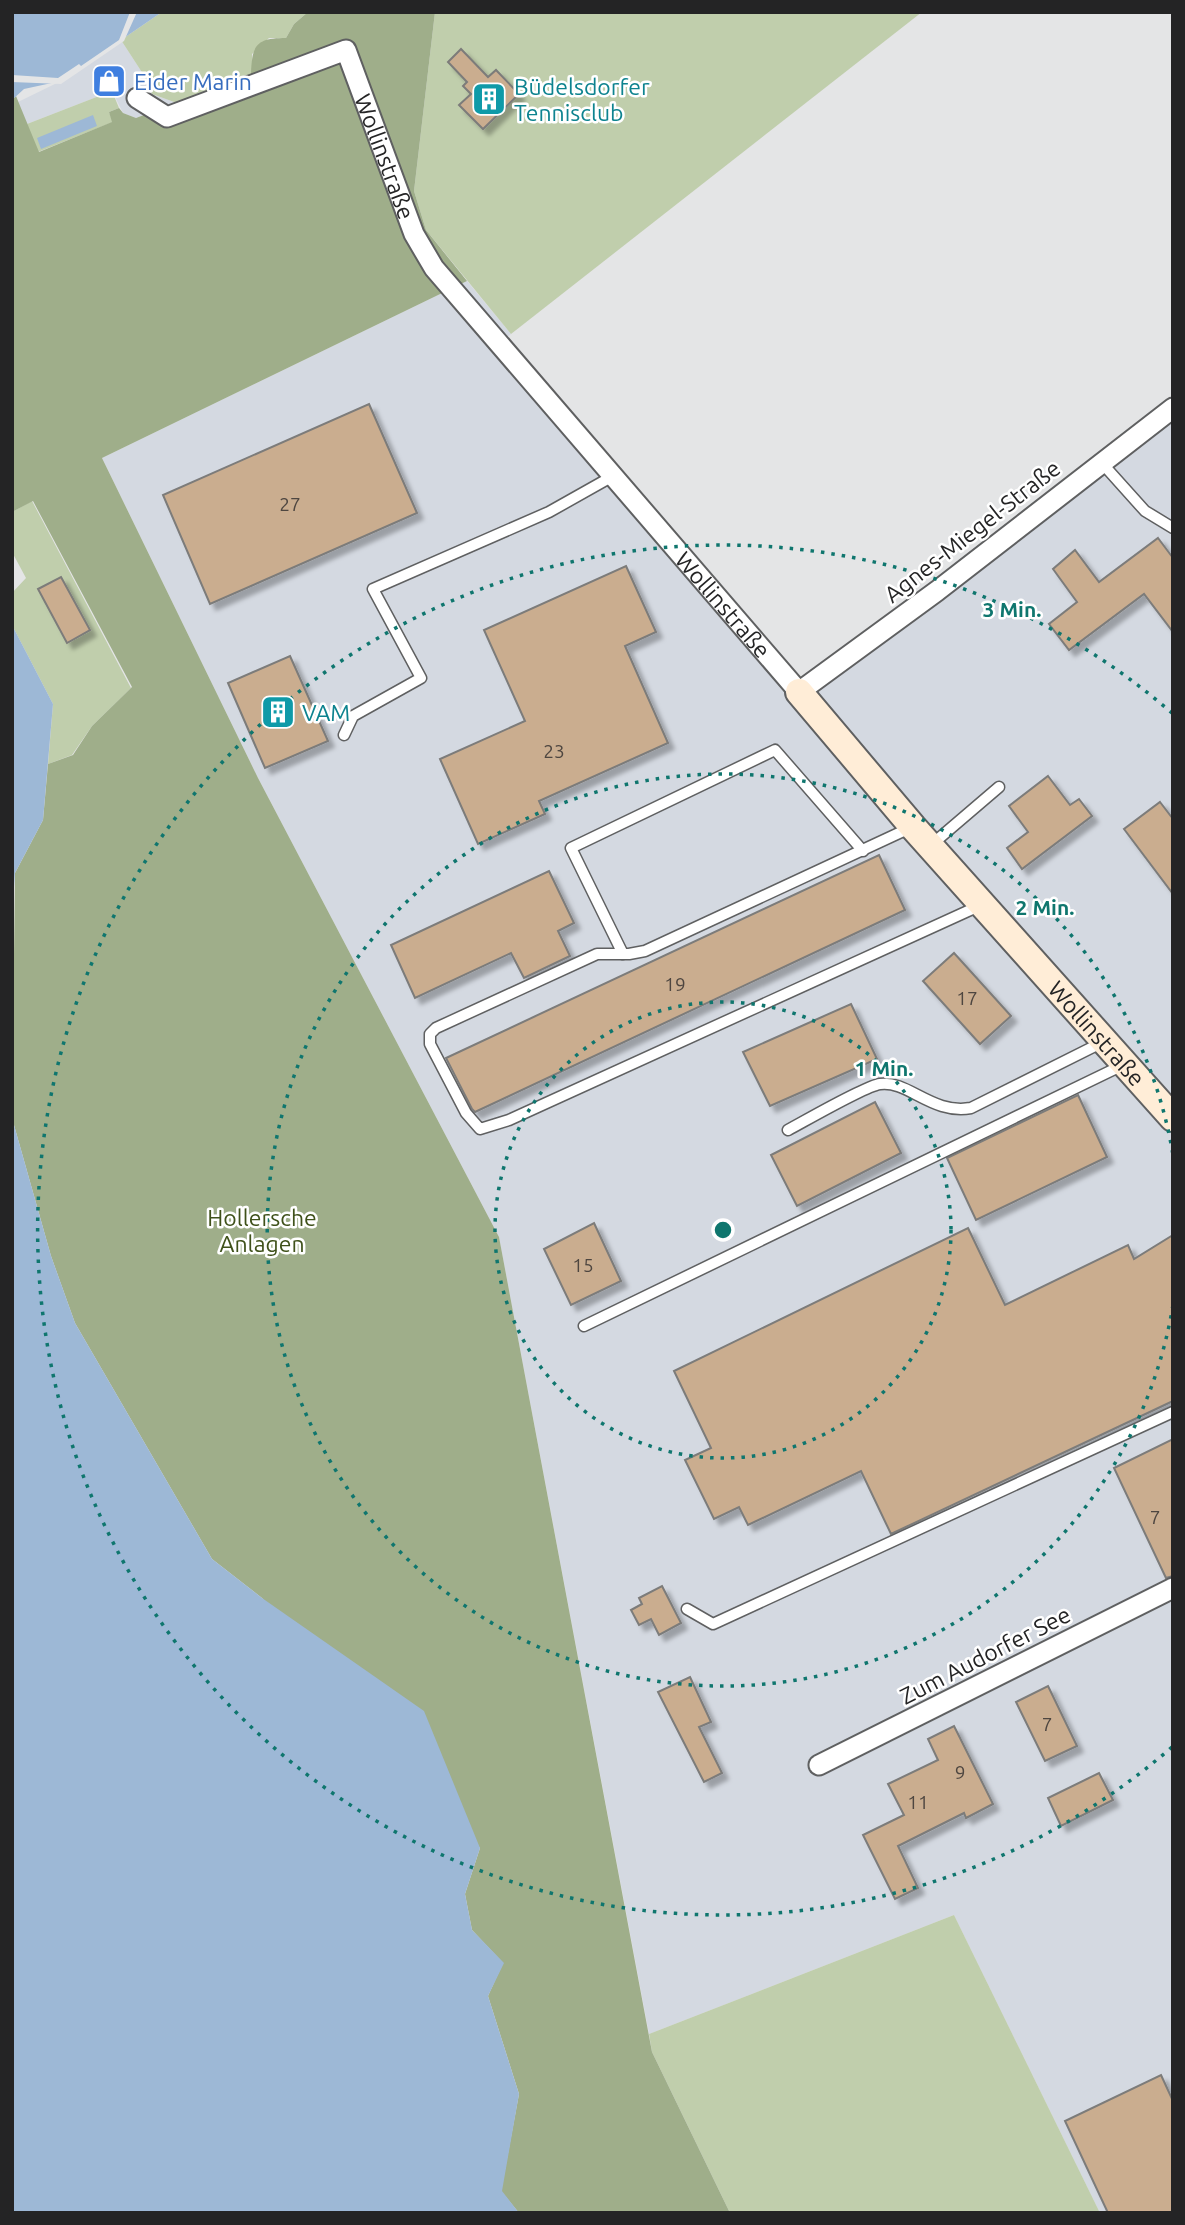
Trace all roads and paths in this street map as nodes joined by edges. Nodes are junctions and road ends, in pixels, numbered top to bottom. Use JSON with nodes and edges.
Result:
{"nodes":[{"id":1,"x":137,"y":98,"type":"dead end"},
{"id":2,"x":1173,"y":408,"type":"edge"},
{"id":3,"x":1101,"y":462,"type":"junction"},
{"id":4,"x":613,"y":476,"type":"junction"},
{"id":5,"x":1173,"y":528,"type":"edge"},
{"id":6,"x":799,"y":692,"type":"junction"},
{"id":7,"x":344,"y":735,"type":"dead end"},
{"id":8,"x":999,"y":788,"type":"dead end"},
{"id":9,"x":921,"y":836,"type":"junction"},
{"id":10,"x":863,"y":851,"type":"junction"},
{"id":11,"x":983,"y":904,"type":"junction"},
{"id":12,"x":623,"y":954,"type":"junction"},
{"id":13,"x":1107,"y":1041,"type":"junction"},
{"id":14,"x":1127,"y":1063,"type":"junction"},
{"id":15,"x":1170,"y":1108,"type":"edge"},
{"id":16,"x":788,"y":1130,"type":"dead end"},
{"id":17,"x":584,"y":1326,"type":"dead end"},
{"id":18,"x":1173,"y":1412,"type":"edge"},
{"id":19,"x":1173,"y":1588,"type":"edge"},
{"id":20,"x":687,"y":1609,"type":"dead end"},
{"id":21,"x":819,"y":1765,"type":"dead end"}],
"edges":[{"from":1,"to":4,"type":"street","name":"Wollinstraße"},
{"from":2,"to":3,"type":"street","name":"Agnes-Miegel-Straße"},
{"from":3,"to":5,"type":"lane"},
{"from":3,"to":6,"type":"street","name":"Agnes-Miegel-Straße"},
{"from":4,"to":6,"type":"street","name":"Wollinstraße"},
{"from":4,"to":7,"type":"lane"},
{"from":6,"to":9,"type":"street","name":"Wollinstraße"},
{"from":8,"to":9,"type":"lane"},
{"from":9,"to":10,"type":"lane"},
{"from":9,"to":11,"type":"street","name":"Wollinstraße"},
{"from":10,"to":12,"type":"lane"},
{"from":10,"to":12,"type":"lane"},
{"from":11,"to":12,"type":"lane"},
{"from":11,"to":13,"type":"street","name":"Wollinstraße"},
{"from":13,"to":14,"type":"street","name":"Wollinstraße"},
{"from":13,"to":16,"type":"lane"},
{"from":14,"to":15,"type":"street","name":"Wollinstraße"},
{"from":14,"to":17,"type":"lane"},
{"from":18,"to":20,"type":"lane"},
{"from":19,"to":21,"type":"street","name":"Zum Audorfer See"}]}
